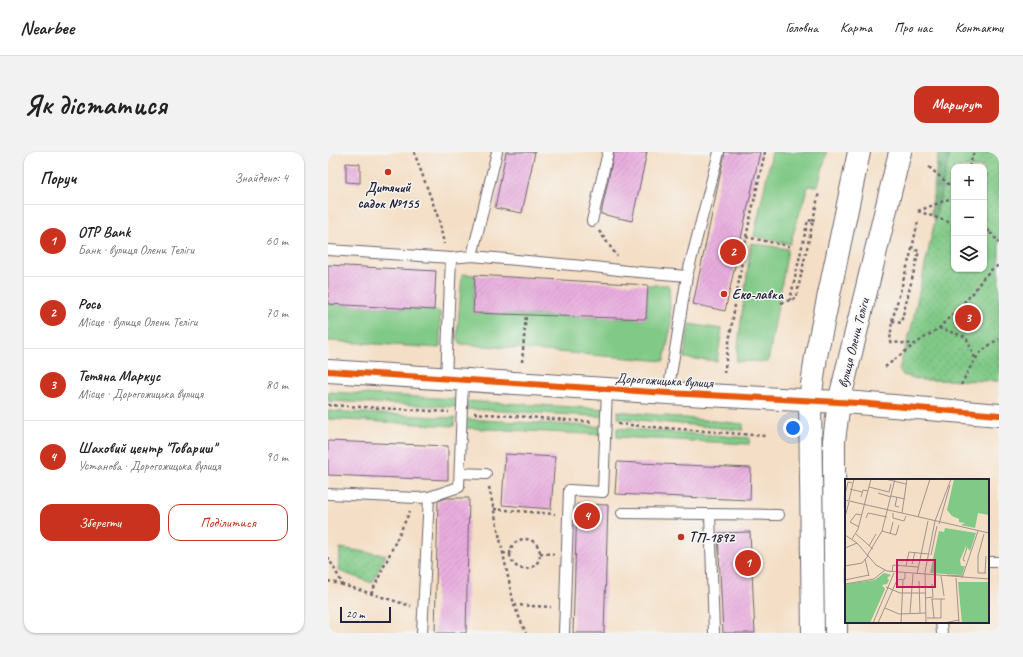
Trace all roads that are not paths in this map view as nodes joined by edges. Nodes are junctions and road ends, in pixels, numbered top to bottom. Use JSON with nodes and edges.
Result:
{"nodes":[{"id":1,"x":497,"y":152,"type":"edge"},
{"id":2,"x":608,"y":152,"type":"edge"},
{"id":3,"x":719,"y":152,"type":"edge"},
{"id":4,"x":859,"y":152,"type":"edge"},
{"id":5,"x":900,"y":152,"type":"edge"},
{"id":6,"x":592,"y":221,"type":"road end"},
{"id":7,"x":328,"y":250,"type":"edge"},
{"id":8,"x":472,"y":256,"type":"junction"},
{"id":9,"x":449,"y":258,"type":"junction"},
{"id":10,"x":687,"y":276,"type":"junction"},
{"id":11,"x":328,"y":371,"type":"edge"},
{"id":12,"x":455,"y":379,"type":"junction"},
{"id":13,"x":607,"y":389,"type":"junction"},
{"id":14,"x":668,"y":393,"type":"junction"},
{"id":15,"x":810,"y":400,"type":"junction"},
{"id":16,"x":839,"y":402,"type":"junction"},
{"id":17,"x":999,"y":414,"type":"edge"},
{"id":18,"x":460,"y":473,"type":"junction"},
{"id":19,"x":486,"y":474,"type":"road end"},
{"id":20,"x":328,"y":494,"type":"edge"},
{"id":21,"x":429,"y":497,"type":"junction"},
{"id":22,"x":622,"y":513,"type":"dead end"},
{"id":23,"x":710,"y":514,"type":"junction"},
{"id":24,"x":780,"y":515,"type":"dead end"},
{"id":25,"x":840,"y":546,"type":"edge"},
{"id":26,"x":941,"y":623,"type":"edge"},
{"id":27,"x":422,"y":633,"type":"edge"},
{"id":28,"x":564,"y":633,"type":"edge"},
{"id":29,"x":714,"y":633,"type":"edge"},
{"id":30,"x":813,"y":633,"type":"edge"},
{"id":31,"x":836,"y":633,"type":"edge"},
{"id":32,"x":942,"y":633,"type":"edge"}],
"edges":[{"from":1,"to":8,"type":"lane"},
{"from":2,"to":6,"type":"lane"},
{"from":3,"to":10,"type":"lane"},
{"from":4,"to":15,"type":"main road"},
{"from":5,"to":16,"type":"main road","name":"вулиця Олени Теліги"},
{"from":7,"to":9,"type":"lane"},
{"from":8,"to":9,"type":"lane"},
{"from":8,"to":10,"type":"lane"},
{"from":9,"to":12,"type":"lane"},
{"from":10,"to":14,"type":"lane"},
{"from":11,"to":12,"type":"main road","name":"Дорогожицька вулиця"},
{"from":12,"to":13,"type":"main road","name":"Дорогожицька вулиця"},
{"from":12,"to":18,"type":"lane"},
{"from":13,"to":14,"type":"main road","name":"Дорогожицька вулиця"},
{"from":13,"to":28,"type":"lane"},
{"from":14,"to":15,"type":"main road","name":"Дорогожицька вулиця"},
{"from":15,"to":16,"type":"main road","name":"Дорогожицька вулиця"},
{"from":15,"to":30,"type":"main road"},
{"from":16,"to":17,"type":"main road","name":"Дорогожицька вулиця"},
{"from":16,"to":25,"type":"main road","name":"вулиця Олени Теліги"},
{"from":18,"to":19,"type":"lane"},
{"from":18,"to":21,"type":"lane"},
{"from":20,"to":21,"type":"lane"},
{"from":21,"to":27,"type":"lane"},
{"from":22,"to":23,"type":"lane"},
{"from":23,"to":24,"type":"lane"},
{"from":23,"to":29,"type":"lane"},
{"from":25,"to":31,"type":"main road","name":"вулиця Олени Теліги"},
{"from":26,"to":32,"type":"lane"}]}
